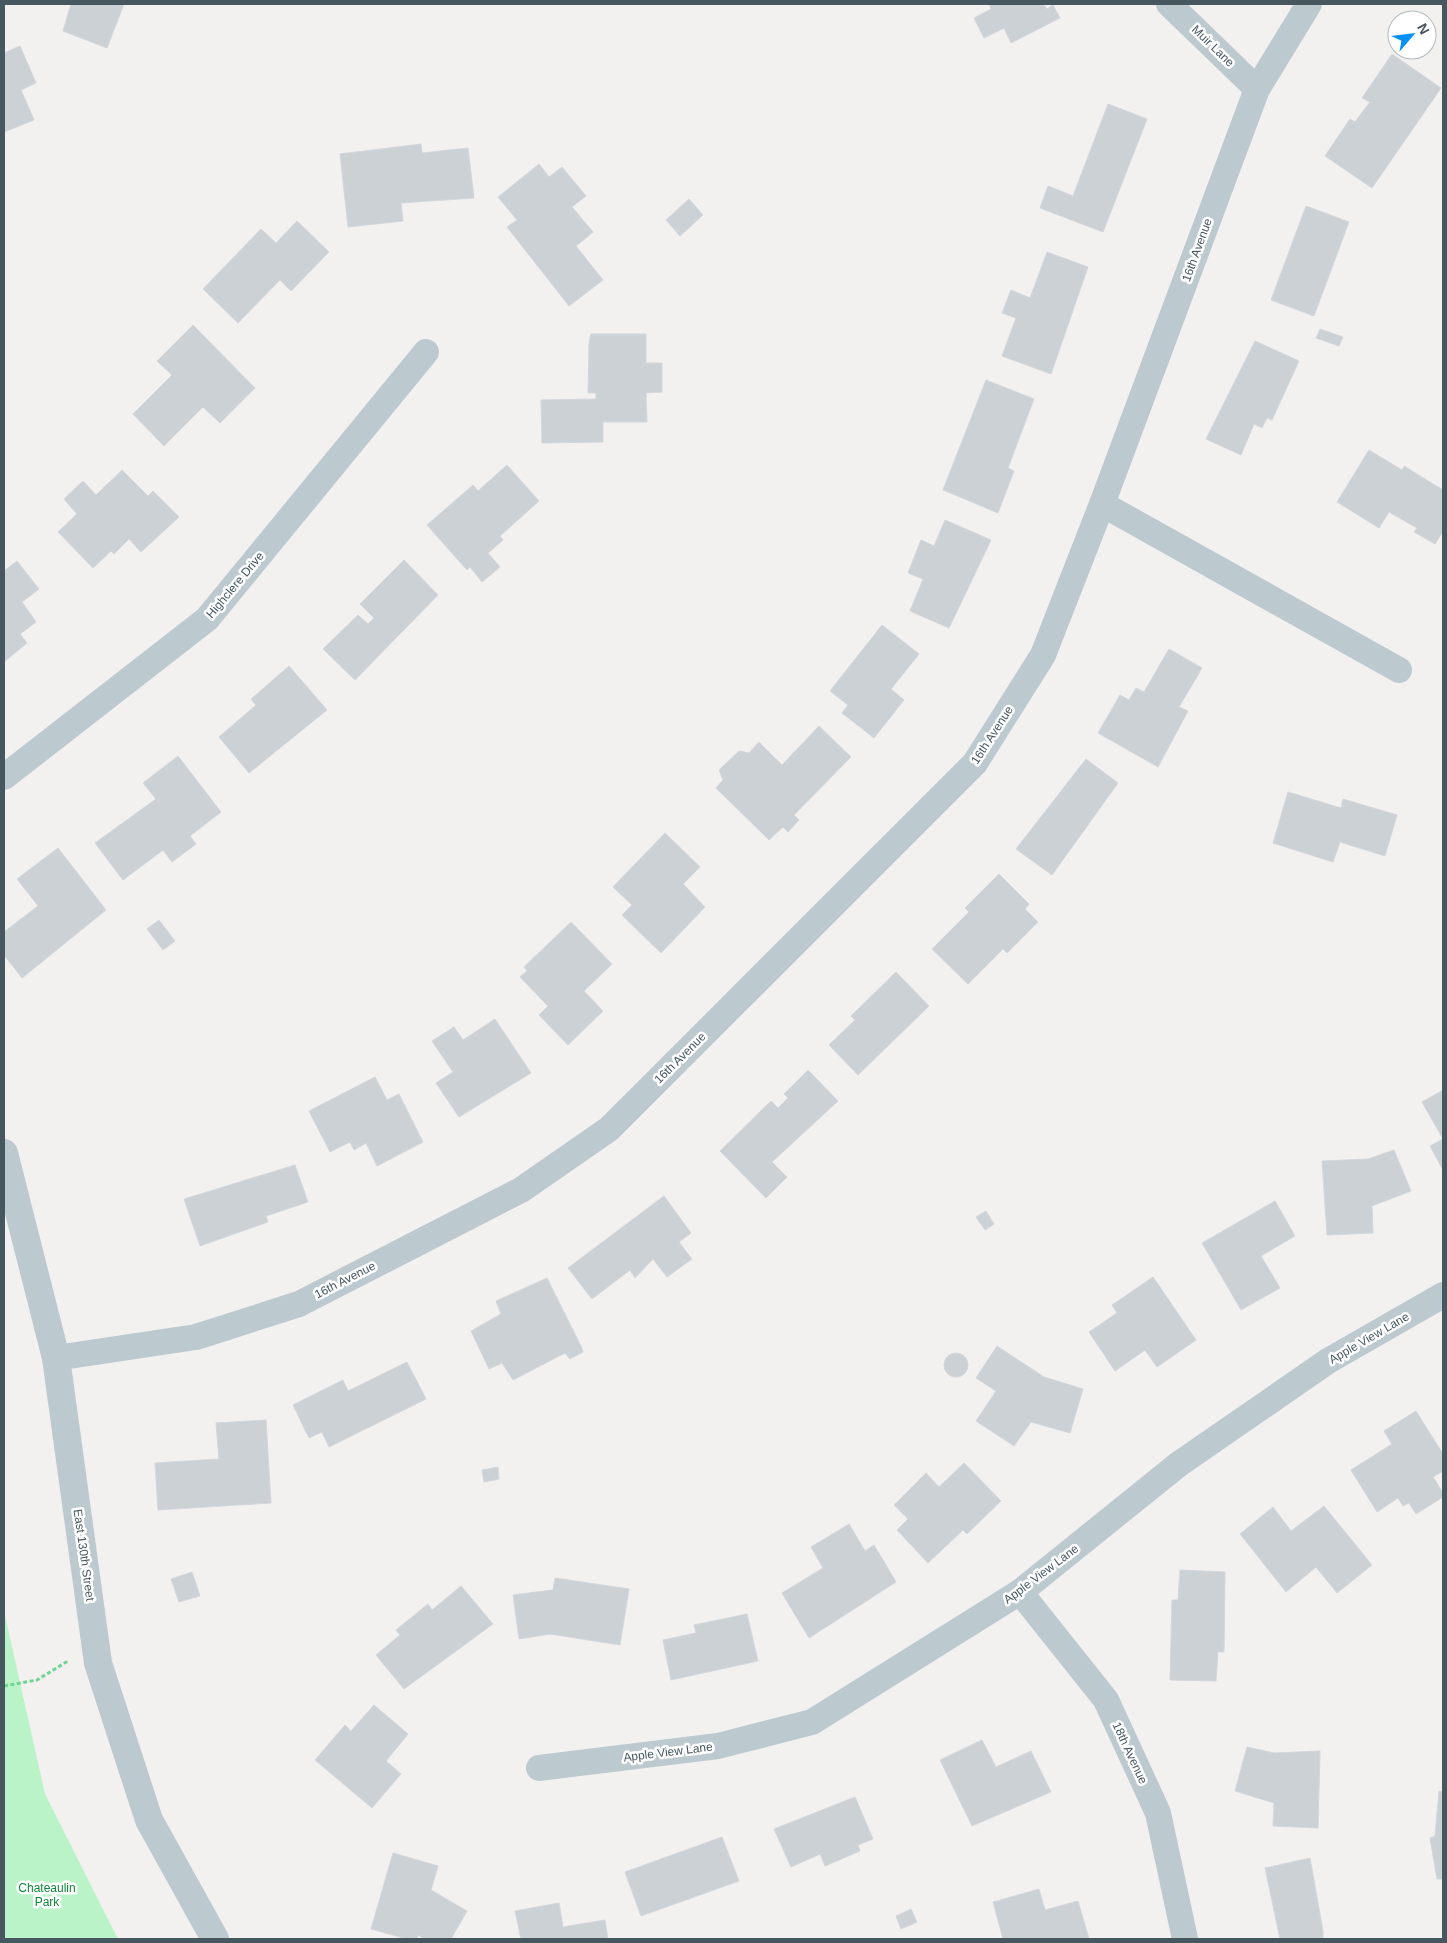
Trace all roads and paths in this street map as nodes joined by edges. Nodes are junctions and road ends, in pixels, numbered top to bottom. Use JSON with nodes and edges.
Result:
{"nodes":[{"id":1,"x":1169,"y":4,"type":"edge"},
{"id":2,"x":1308,"y":4,"type":"edge"},
{"id":3,"x":1257,"y":89,"type":"junction"},
{"id":4,"x":426,"y":352,"type":"dead end"},
{"id":5,"x":1102,"y":504,"type":"junction"},
{"id":6,"x":1399,"y":670,"type":"dead end"},
{"id":7,"x":4,"y":777,"type":"edge"},
{"id":8,"x":4,"y":1153,"type":"edge"},
{"id":9,"x":1443,"y":1296,"type":"edge"},
{"id":10,"x":56,"y":1358,"type":"junction"},
{"id":11,"x":1020,"y":1592,"type":"junction"},
{"id":12,"x":96,"y":1644,"type":"junction"},
{"id":13,"x":4,"y":1686,"type":"edge"},
{"id":14,"x":539,"y":1768,"type":"dead end"},
{"id":15,"x":215,"y":1939,"type":"edge"},
{"id":16,"x":1185,"y":1939,"type":"edge"}],
"edges":[{"from":1,"to":3,"type":"street","name":"Muir Lane"},
{"from":2,"to":3,"type":"street","name":"16th Avenue"},
{"from":3,"to":5,"type":"street","name":"16th Avenue"},
{"from":4,"to":7,"type":"street","name":"Highclere Drive"},
{"from":5,"to":6,"type":"street"},
{"from":5,"to":10,"type":"street","name":"16th Avenue"},
{"from":8,"to":10,"type":"street","name":"East 130th Street"},
{"from":9,"to":11,"type":"street","name":"Apple View Lane"},
{"from":10,"to":12,"type":"street","name":"East 130th Street"},
{"from":11,"to":14,"type":"street","name":"Apple View Lane"},
{"from":11,"to":16,"type":"street","name":"18th Avenue"},
{"from":12,"to":13,"type":"path"},
{"from":12,"to":15,"type":"street","name":"East 130th Street"}]}
